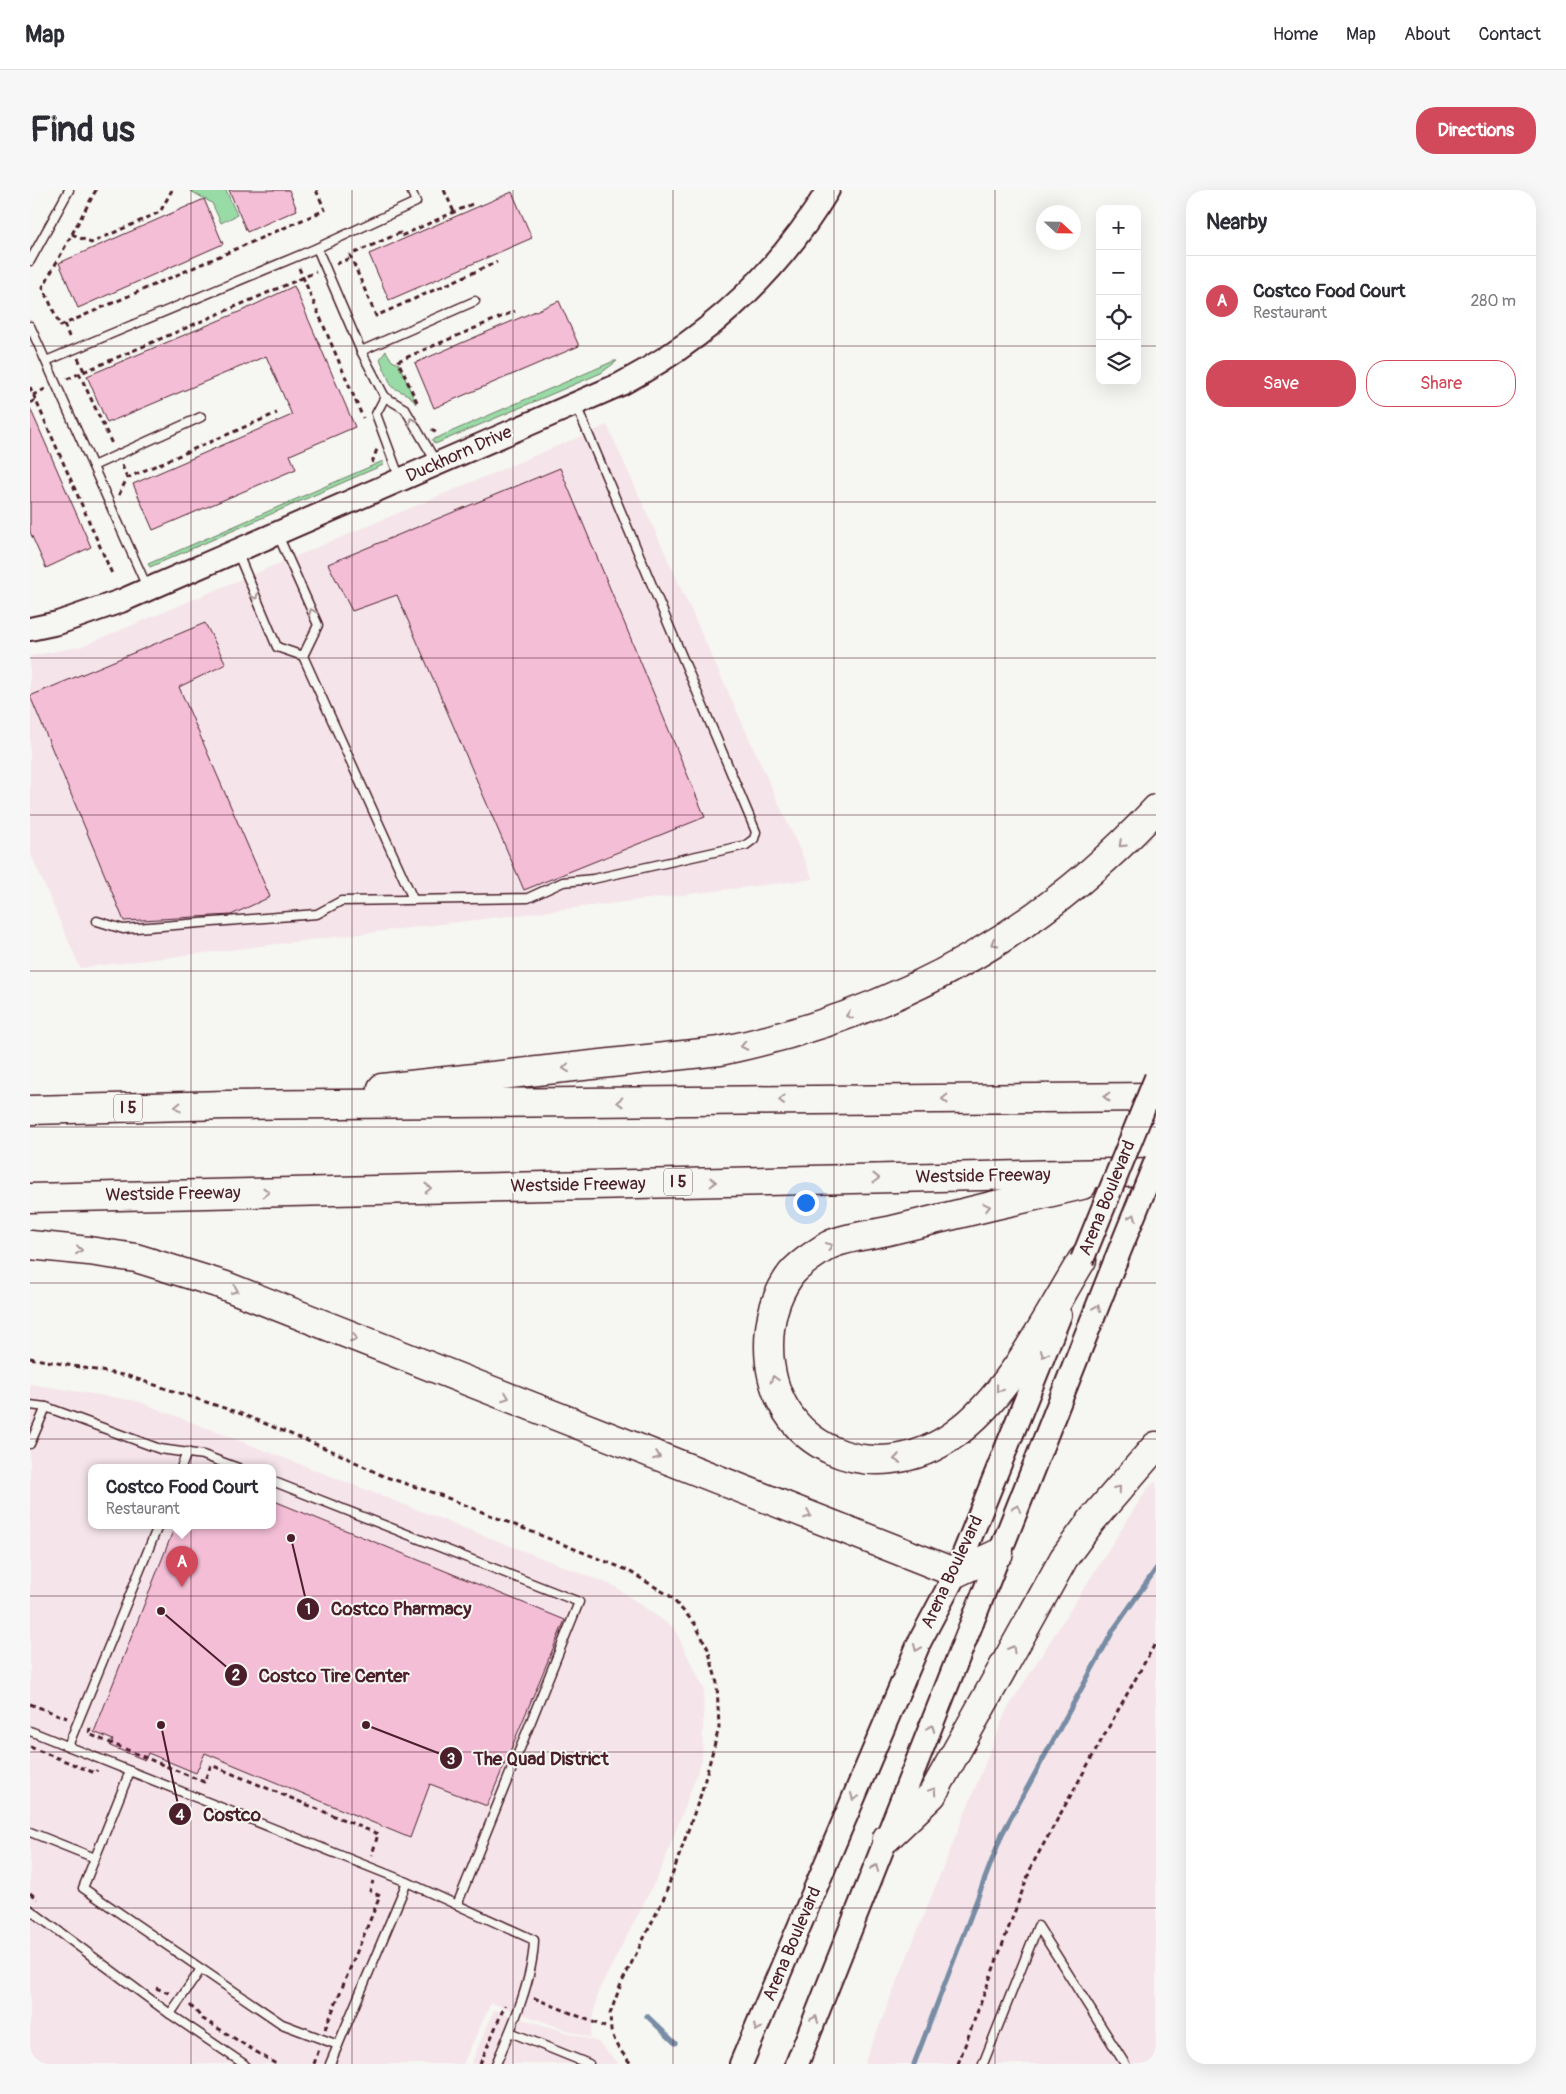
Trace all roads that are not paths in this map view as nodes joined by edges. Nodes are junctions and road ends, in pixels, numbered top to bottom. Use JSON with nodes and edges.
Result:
{"nodes":[{"id":1,"x":69,"y":190,"type":"edge"},
{"id":2,"x":411,"y":190,"type":"edge"},
{"id":3,"x":828,"y":190,"type":"edge"},
{"id":4,"x":317,"y":248,"type":"junction"},
{"id":5,"x":30,"y":260,"type":"edge"},
{"id":6,"x":475,"y":301,"type":"dead end"},
{"id":7,"x":30,"y":326,"type":"edge"},
{"id":8,"x":361,"y":351,"type":"junction"},
{"id":9,"x":46,"y":361,"type":"junction"},
{"id":10,"x":385,"y":396,"type":"junction"},
{"id":11,"x":575,"y":403,"type":"junction"},
{"id":12,"x":201,"y":417,"type":"dead end"},
{"id":13,"x":437,"y":464,"type":"junction"},
{"id":14,"x":93,"y":466,"type":"junction"},
{"id":15,"x":400,"y":479,"type":"junction"},
{"id":16,"x":277,"y":533,"type":"junction"},
{"id":17,"x":236,"y":551,"type":"junction"},
{"id":18,"x":148,"y":589,"type":"junction"},
{"id":19,"x":30,"y":629,"type":"edge"},
{"id":20,"x":303,"y":656,"type":"junction"},
{"id":21,"x":1156,"y":809,"type":"edge"},
{"id":22,"x":413,"y":900,"type":"junction"},
{"id":23,"x":96,"y":921,"type":"dead end"},
{"id":24,"x":1156,"y":1078,"type":"edge"},
{"id":25,"x":1156,"y":1097,"type":"edge"},
{"id":26,"x":227,"y":1105,"type":"junction"},
{"id":27,"x":30,"y":1110,"type":"edge"},
{"id":28,"x":1149,"y":1168,"type":"edge"},
{"id":29,"x":30,"y":1198,"type":"edge"},
{"id":30,"x":30,"y":1245,"type":"edge"},
{"id":31,"x":1082,"y":1260,"type":"junction"},
{"id":32,"x":30,"y":1405,"type":"edge"},
{"id":33,"x":46,"y":1407,"type":"junction"},
{"id":34,"x":30,"y":1444,"type":"edge"},
{"id":35,"x":1156,"y":1446,"type":"edge"},
{"id":36,"x":188,"y":1452,"type":"junction"},
{"id":37,"x":183,"y":1464,"type":"edge"},
{"id":38,"x":228,"y":1464,"type":"edge"},
{"id":39,"x":276,"y":1484,"type":"edge"},
{"id":40,"x":157,"y":1529,"type":"edge"},
{"id":41,"x":999,"y":1553,"type":"junction"},
{"id":42,"x":956,"y":1573,"type":"junction"},
{"id":43,"x":30,"y":1731,"type":"edge"},
{"id":44,"x":68,"y":1746,"type":"junction"},
{"id":45,"x":130,"y":1771,"type":"junction"},
{"id":46,"x":30,"y":1832,"type":"edge"},
{"id":47,"x":887,"y":1838,"type":"junction"},
{"id":48,"x":95,"y":1858,"type":"junction"},
{"id":49,"x":407,"y":1882,"type":"junction"},
{"id":50,"x":457,"y":1904,"type":"junction"},
{"id":51,"x":30,"y":1910,"type":"edge"},
{"id":52,"x":201,"y":1969,"type":"junction"},
{"id":53,"x":170,"y":2014,"type":"junction"},
{"id":54,"x":510,"y":2032,"type":"junction"},
{"id":55,"x":338,"y":2045,"type":"junction"},
{"id":56,"x":244,"y":2064,"type":"edge"},
{"id":57,"x":330,"y":2064,"type":"edge"},
{"id":58,"x":496,"y":2064,"type":"edge"},
{"id":59,"x":588,"y":2064,"type":"edge"},
{"id":60,"x":742,"y":2064,"type":"edge"},
{"id":61,"x":797,"y":2064,"type":"edge"},
{"id":62,"x":983,"y":2064,"type":"edge"},
{"id":63,"x":1125,"y":2064,"type":"edge"}],
"edges":[{"from":1,"to":5,"type":"lane"},
{"from":2,"to":4,"type":"lane"},
{"from":3,"to":11,"type":"main road","name":"Duckhorn Drive"},
{"from":4,"to":8,"type":"lane"},
{"from":4,"to":9,"type":"lane"},
{"from":6,"to":8,"type":"lane"},
{"from":7,"to":9,"type":"lane"},
{"from":8,"to":10,"type":"lane"},
{"from":9,"to":14,"type":"lane"},
{"from":13,"to":10,"type":"lane","one_way":true},
{"from":10,"to":15,"type":"lane"},
{"from":11,"to":13,"type":"main road","name":"Duckhorn Drive"},
{"from":11,"to":22,"type":"lane"},
{"from":12,"to":14,"type":"lane"},
{"from":13,"to":15,"type":"main road","name":"Duckhorn Drive"},
{"from":14,"to":18,"type":"lane"},
{"from":15,"to":16,"type":"main road","name":"Duckhorn Drive"},
{"from":16,"to":17,"type":"main road","name":"Duckhorn Drive"},
{"from":20,"to":16,"type":"lane","one_way":true},
{"from":17,"to":18,"type":"main road","name":"Duckhorn Drive"},
{"from":17,"to":20,"type":"lane","one_way":true},
{"from":18,"to":19,"type":"main road","name":"Duckhorn Drive"},
{"from":20,"to":22,"type":"lane"},
{"from":21,"to":26,"type":"highway","one_way":true},
{"from":22,"to":23,"type":"lane"},
{"from":24,"to":31,"type":"main road","name":"Arena Boulevard","bridge":true},
{"from":25,"to":26,"type":"highway","number":"I 5","one_way":true},
{"from":26,"to":27,"type":"highway","number":"I 5","one_way":true},
{"from":29,"to":28,"type":"highway","name":"Westside Freeway","number":"I 5","one_way":true},
{"from":31,"to":28,"type":"highway","one_way":true},
{"from":41,"to":28,"type":"main road","name":"Arena Boulevard","one_way":true,"bridge":true},
{"from":30,"to":42,"type":"highway","one_way":true},
{"from":31,"to":42,"type":"main road","name":"Arena Boulevard","one_way":true},
{"from":32,"to":33,"type":"lane"},
{"from":33,"to":34,"type":"lane"},
{"from":33,"to":36,"type":"lane"},
{"from":47,"to":35,"type":"highway","one_way":true},
{"from":36,"to":37,"type":"lane"},
{"from":36,"to":38,"type":"lane"},
{"from":39,"to":50,"type":"lane"},
{"from":40,"to":44,"type":"lane"},
{"from":41,"to":42,"type":"highway"},
{"from":47,"to":41,"type":"main road","name":"Arena Boulevard","one_way":true},
{"from":42,"to":60,"type":"main road","name":"Arena Boulevard","one_way":true},
{"from":43,"to":44,"type":"lane"},
{"from":44,"to":45,"type":"lane"},
{"from":45,"to":48,"type":"lane"},
{"from":45,"to":49,"type":"lane"},
{"from":46,"to":48,"type":"lane"},
{"from":61,"to":47,"type":"main road","name":"Arena Boulevard","one_way":true},
{"from":48,"to":52,"type":"lane"},
{"from":49,"to":50,"type":"lane"},
{"from":49,"to":55,"type":"lane"},
{"from":50,"to":54,"type":"lane"},
{"from":51,"to":53,"type":"lane"},
{"from":52,"to":53,"type":"lane"},
{"from":52,"to":55,"type":"lane"},
{"from":53,"to":56,"type":"lane"},
{"from":54,"to":58,"type":"lane"},
{"from":54,"to":59,"type":"lane"},
{"from":55,"to":57,"type":"lane"},
{"from":62,"to":63,"type":"lane"}]}
